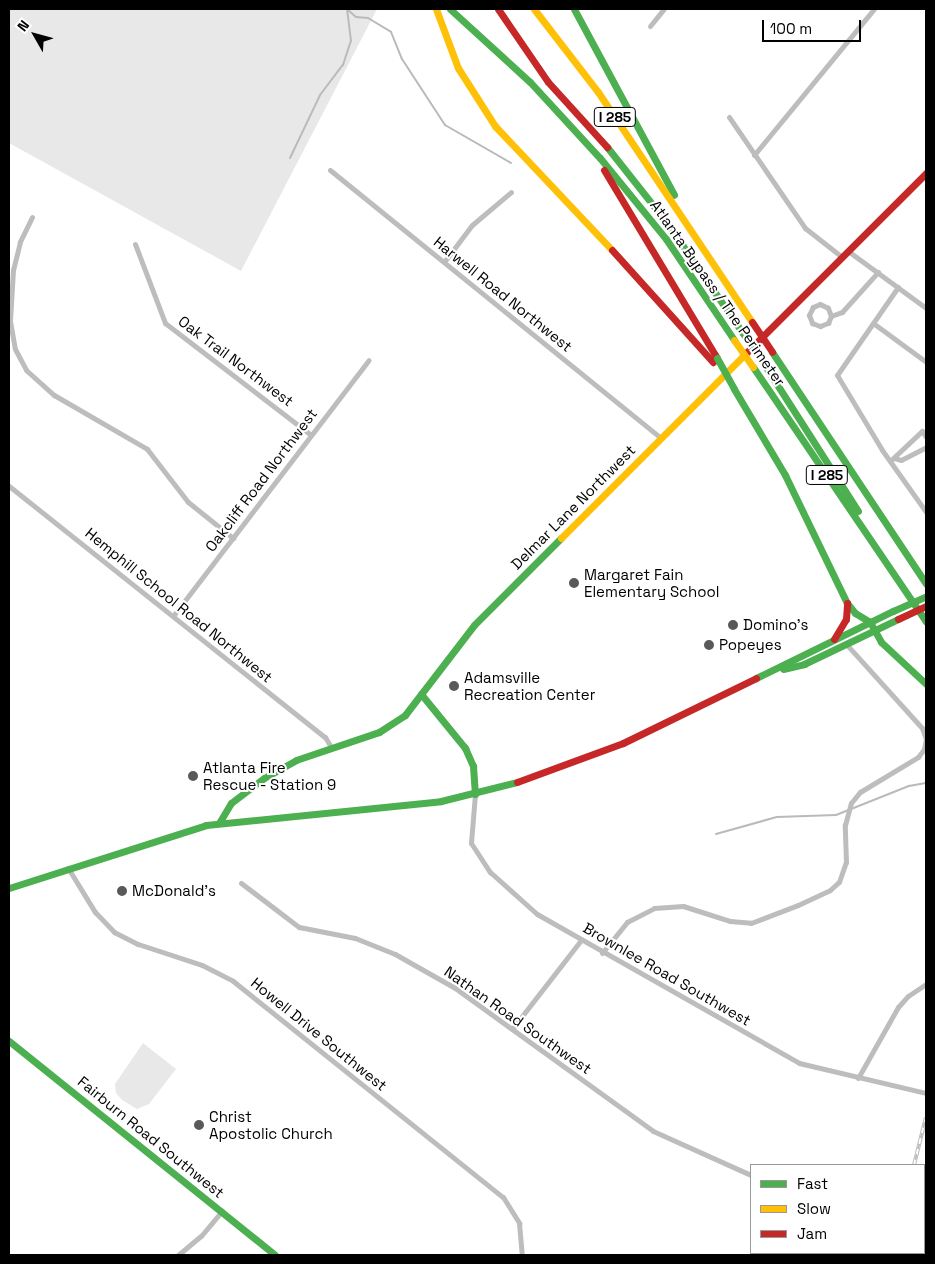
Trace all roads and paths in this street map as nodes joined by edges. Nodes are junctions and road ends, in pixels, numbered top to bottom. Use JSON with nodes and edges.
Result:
{"nodes":[{"id":1,"x":436,"y":9,"type":"edge"},
{"id":2,"x":450,"y":9,"type":"edge"},
{"id":3,"x":498,"y":9,"type":"edge"},
{"id":4,"x":534,"y":9,"type":"edge"},
{"id":5,"x":574,"y":9,"type":"edge"},
{"id":6,"x":664,"y":9,"type":"edge"},
{"id":7,"x":874,"y":9,"type":"edge"},
{"id":8,"x":650,"y":26,"type":"dead end"},
{"id":9,"x":729,"y":117,"type":"dead end"},
{"id":10,"x":583,"y":138,"type":"junction"},
{"id":11,"x":754,"y":155,"type":"junction"},
{"id":12,"x":330,"y":170,"type":"dead end"},
{"id":13,"x":926,"y":173,"type":"edge"},
{"id":14,"x":511,"y":192,"type":"dead end"},
{"id":15,"x":32,"y":217,"type":"dead end"},
{"id":16,"x":691,"y":229,"type":"junction"},
{"id":17,"x":135,"y":244,"type":"dead end"},
{"id":18,"x":848,"y":251,"type":"junction"},
{"id":19,"x":842,"y":257,"type":"junction"},
{"id":20,"x":444,"y":262,"type":"junction"},
{"id":21,"x":878,"y":272,"type":"junction"},
{"id":22,"x":898,"y":287,"type":"junction"},
{"id":23,"x":926,"y":308,"type":"edge"},
{"id":24,"x":831,"y":316,"type":"junction"},
{"id":25,"x":873,"y":323,"type":"junction"},
{"id":26,"x":369,"y":360,"type":"dead end"},
{"id":27,"x":715,"y":360,"type":"junction"},
{"id":28,"x":926,"y":362,"type":"edge"},
{"id":29,"x":311,"y":435,"type":"junction"},
{"id":30,"x":926,"y":436,"type":"edge"},
{"id":31,"x":661,"y":438,"type":"junction"},
{"id":32,"x":926,"y":447,"type":"edge"},
{"id":33,"x":892,"y":459,"type":"junction"},
{"id":34,"x":9,"y":486,"type":"edge"},
{"id":35,"x":926,"y":512,"type":"edge"},
{"id":36,"x":233,"y":538,"type":"junction"},
{"id":37,"x":900,"y":583,"type":"junction"},
{"id":38,"x":926,"y":584,"type":"edge"},
{"id":39,"x":926,"y":596,"type":"edge"},
{"id":40,"x":847,"y":603,"type":"junction"},
{"id":41,"x":926,"y":606,"type":"edge"},
{"id":42,"x":173,"y":616,"type":"junction"},
{"id":43,"x":870,"y":622,"type":"junction"},
{"id":44,"x":926,"y":622,"type":"edge"},
{"id":45,"x":875,"y":630,"type":"junction"},
{"id":46,"x":834,"y":638,"type":"junction"},
{"id":47,"x":846,"y":644,"type":"junction"},
{"id":48,"x":780,"y":669,"type":"junction"},
{"id":49,"x":926,"y":684,"type":"edge"},
{"id":50,"x":421,"y":694,"type":"junction"},
{"id":51,"x":332,"y":747,"type":"junction"},
{"id":52,"x":475,"y":794,"type":"junction"},
{"id":53,"x":219,"y":823,"type":"junction"},
{"id":54,"x":68,"y":868,"type":"junction"},
{"id":55,"x":241,"y":883,"type":"dead end"},
{"id":56,"x":9,"y":888,"type":"edge"},
{"id":57,"x":581,"y":940,"type":"junction"},
{"id":58,"x":602,"y":952,"type":"junction"},
{"id":59,"x":926,"y":984,"type":"edge"},
{"id":60,"x":512,"y":1029,"type":"junction"},
{"id":61,"x":9,"y":1041,"type":"edge"},
{"id":62,"x":858,"y":1078,"type":"junction"},
{"id":63,"x":926,"y":1093,"type":"edge"},
{"id":64,"x":750,"y":1175,"type":"edge"},
{"id":65,"x":222,"y":1211,"type":"junction"},
{"id":66,"x":178,"y":1255,"type":"edge"},
{"id":67,"x":275,"y":1255,"type":"edge"},
{"id":68,"x":522,"y":1255,"type":"edge"}],
"edges":[{"from":1,"to":27,"type":"main road"},
{"from":2,"to":10,"type":"main road","name":"Atlanta Bypass / The Perimeter","number":"I 285"},
{"from":3,"to":37,"type":"main road","bridge":true},
{"from":4,"to":16,"type":"main road","name":"Atlanta Bypass / The Perimeter","number":"I 285"},
{"from":5,"to":16,"type":"main road"},
{"from":6,"to":8,"type":"street"},
{"from":7,"to":11,"type":"street"},
{"from":9,"to":11,"type":"street"},
{"from":10,"to":27,"type":"main road"},
{"from":10,"to":37,"type":"main road","name":"Atlanta Bypass / The Perimeter","number":"I 285","bridge":true},
{"from":11,"to":19,"type":"street"},
{"from":12,"to":20,"type":"street","name":"Harwell Road Northwest"},
{"from":13,"to":18,"type":"main road","name":"Delmar Lane Northwest"},
{"from":14,"to":20,"type":"street"},
{"from":15,"to":36,"type":"street"},
{"from":16,"to":38,"type":"main road","name":"Atlanta Bypass / The Perimeter","number":"I 285","bridge":true},
{"from":17,"to":29,"type":"street","name":"Oak Trail Northwest"},
{"from":18,"to":19,"type":"main road","name":"Delmar Lane Northwest"},
{"from":18,"to":21,"type":"street"},
{"from":19,"to":31,"type":"main road","name":"Delmar Lane Northwest"},
{"from":20,"to":31,"type":"street","name":"Harwell Road Northwest"},
{"from":21,"to":22,"type":"street"},
{"from":21,"to":24,"type":"street"},
{"from":22,"to":23,"type":"street"},
{"from":22,"to":25,"type":"street"},
{"from":24,"to":24,"type":"street"},
{"from":25,"to":28,"type":"street"},
{"from":25,"to":33,"type":"street"},
{"from":26,"to":29,"type":"street","name":"Oakcliff Road Northwest"},
{"from":27,"to":40,"type":"main road","bridge":true},
{"from":29,"to":36,"type":"street","name":"Oakcliff Road Northwest"},
{"from":30,"to":33,"type":"street"},
{"from":31,"to":50,"type":"main road","name":"Delmar Lane Northwest"},
{"from":32,"to":33,"type":"street"},
{"from":33,"to":35,"type":"street"},
{"from":34,"to":42,"type":"street","name":"Hemphill School Road Northwest"},
{"from":36,"to":42,"type":"street","name":"Oakcliff Road Northwest"},
{"from":37,"to":44,"type":"main road","name":"Atlanta Bypass / The Perimeter","number":"I 285"},
{"from":39,"to":43,"type":"main road","bridge":true},
{"from":40,"to":43,"type":"main road"},
{"from":40,"to":46,"type":"main road"},
{"from":41,"to":45,"type":"main road","bridge":true},
{"from":42,"to":51,"type":"street","name":"Hemphill School Road Northwest"},
{"from":43,"to":45,"type":"main road"},
{"from":43,"to":46,"type":"main road"},
{"from":45,"to":47,"type":"main road"},
{"from":45,"to":49,"type":"main road"},
{"from":46,"to":48,"type":"main road"},
{"from":47,"to":48,"type":"main road"},
{"from":47,"to":58,"type":"street"},
{"from":48,"to":52,"type":"main road"},
{"from":50,"to":51,"type":"main road","name":"Delmar Lane Northwest"},
{"from":50,"to":52,"type":"main road"},
{"from":51,"to":53,"type":"main road","name":"Delmar Lane Northwest"},
{"from":52,"to":53,"type":"main road"},
{"from":52,"to":57,"type":"street","name":"Brownlee Road Southwest"},
{"from":53,"to":54,"type":"main road"},
{"from":54,"to":56,"type":"main road"},
{"from":54,"to":68,"type":"street","name":"Howell Drive Southwest"},
{"from":55,"to":60,"type":"street","name":"Nathan Road Southwest"},
{"from":57,"to":58,"type":"street","name":"Brownlee Road Southwest"},
{"from":57,"to":60,"type":"street"},
{"from":58,"to":62,"type":"street","name":"Brownlee Road Southwest"},
{"from":59,"to":62,"type":"street"},
{"from":60,"to":64,"type":"street","name":"Nathan Road Southwest"},
{"from":61,"to":65,"type":"main road","name":"Fairburn Road Southwest"},
{"from":62,"to":63,"type":"street","name":"Brownlee Road Southwest"},
{"from":65,"to":66,"type":"street"},
{"from":65,"to":67,"type":"main road","name":"Fairburn Road Southwest"}]}
